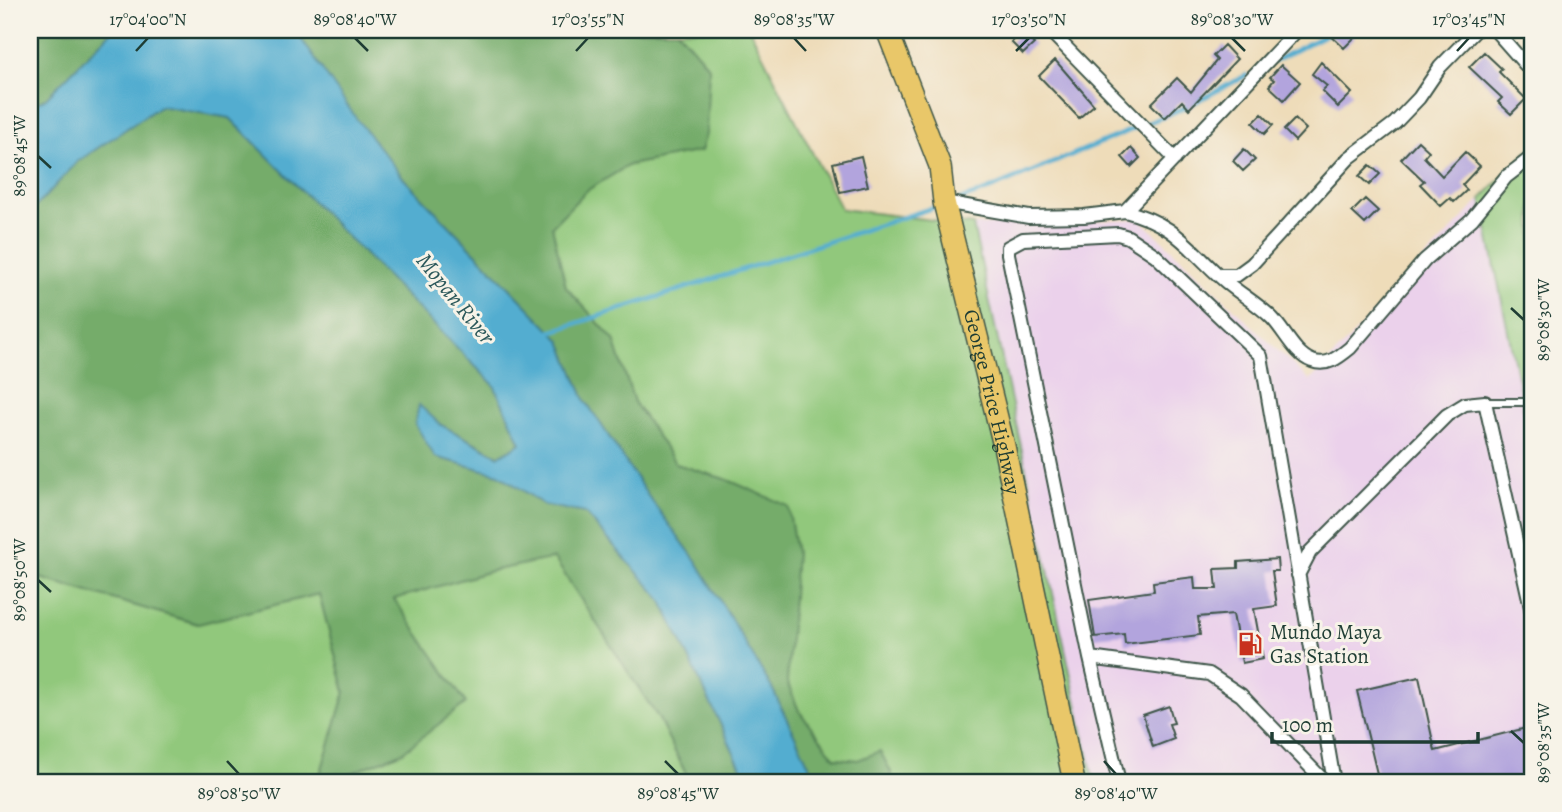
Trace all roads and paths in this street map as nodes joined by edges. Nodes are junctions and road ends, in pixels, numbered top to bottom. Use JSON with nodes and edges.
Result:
{"nodes":[{"id":1,"x":887,"y":30,"type":"edge"},
{"id":2,"x":1048,"y":30,"type":"edge"},
{"id":3,"x":1297,"y":30,"type":"edge"},
{"id":4,"x":1476,"y":30,"type":"edge"},
{"id":5,"x":1495,"y":30,"type":"edge"},
{"id":6,"x":1532,"y":72,"type":"edge"},
{"id":7,"x":1532,"y":157,"type":"edge"},
{"id":8,"x":1175,"y":159,"type":"junction"},
{"id":9,"x":944,"y":202,"type":"junction"},
{"id":10,"x":1125,"y":211,"type":"junction"},
{"id":11,"x":1218,"y":275,"type":"junction"},
{"id":12,"x":1485,"y":402,"type":"junction"},
{"id":13,"x":1532,"y":402,"type":"edge"},
{"id":14,"x":1297,"y":575,"type":"junction"},
{"id":15,"x":1532,"y":612,"type":"edge"},
{"id":16,"x":1090,"y":658,"type":"junction"},
{"id":17,"x":1074,"y":782,"type":"edge"},
{"id":18,"x":1119,"y":782,"type":"edge"},
{"id":19,"x":1325,"y":782,"type":"edge"},
{"id":20,"x":1334,"y":782,"type":"edge"}],
"edges":[{"from":1,"to":9,"type":"highway","name":"George Price Highway"},
{"from":2,"to":8,"type":"street"},
{"from":3,"to":8,"type":"street"},
{"from":4,"to":11,"type":"street"},
{"from":5,"to":6,"type":"street"},
{"from":7,"to":11,"type":"street"},
{"from":8,"to":10,"type":"street"},
{"from":9,"to":10,"type":"street"},
{"from":9,"to":17,"type":"highway","name":"George Price Highway"},
{"from":10,"to":11,"type":"street"},
{"from":12,"to":13,"type":"lane"},
{"from":12,"to":14,"type":"street"},
{"from":12,"to":15,"type":"street"},
{"from":14,"to":16,"type":"street"},
{"from":14,"to":20,"type":"street"},
{"from":16,"to":18,"type":"street"},
{"from":16,"to":19,"type":"street"}]}
